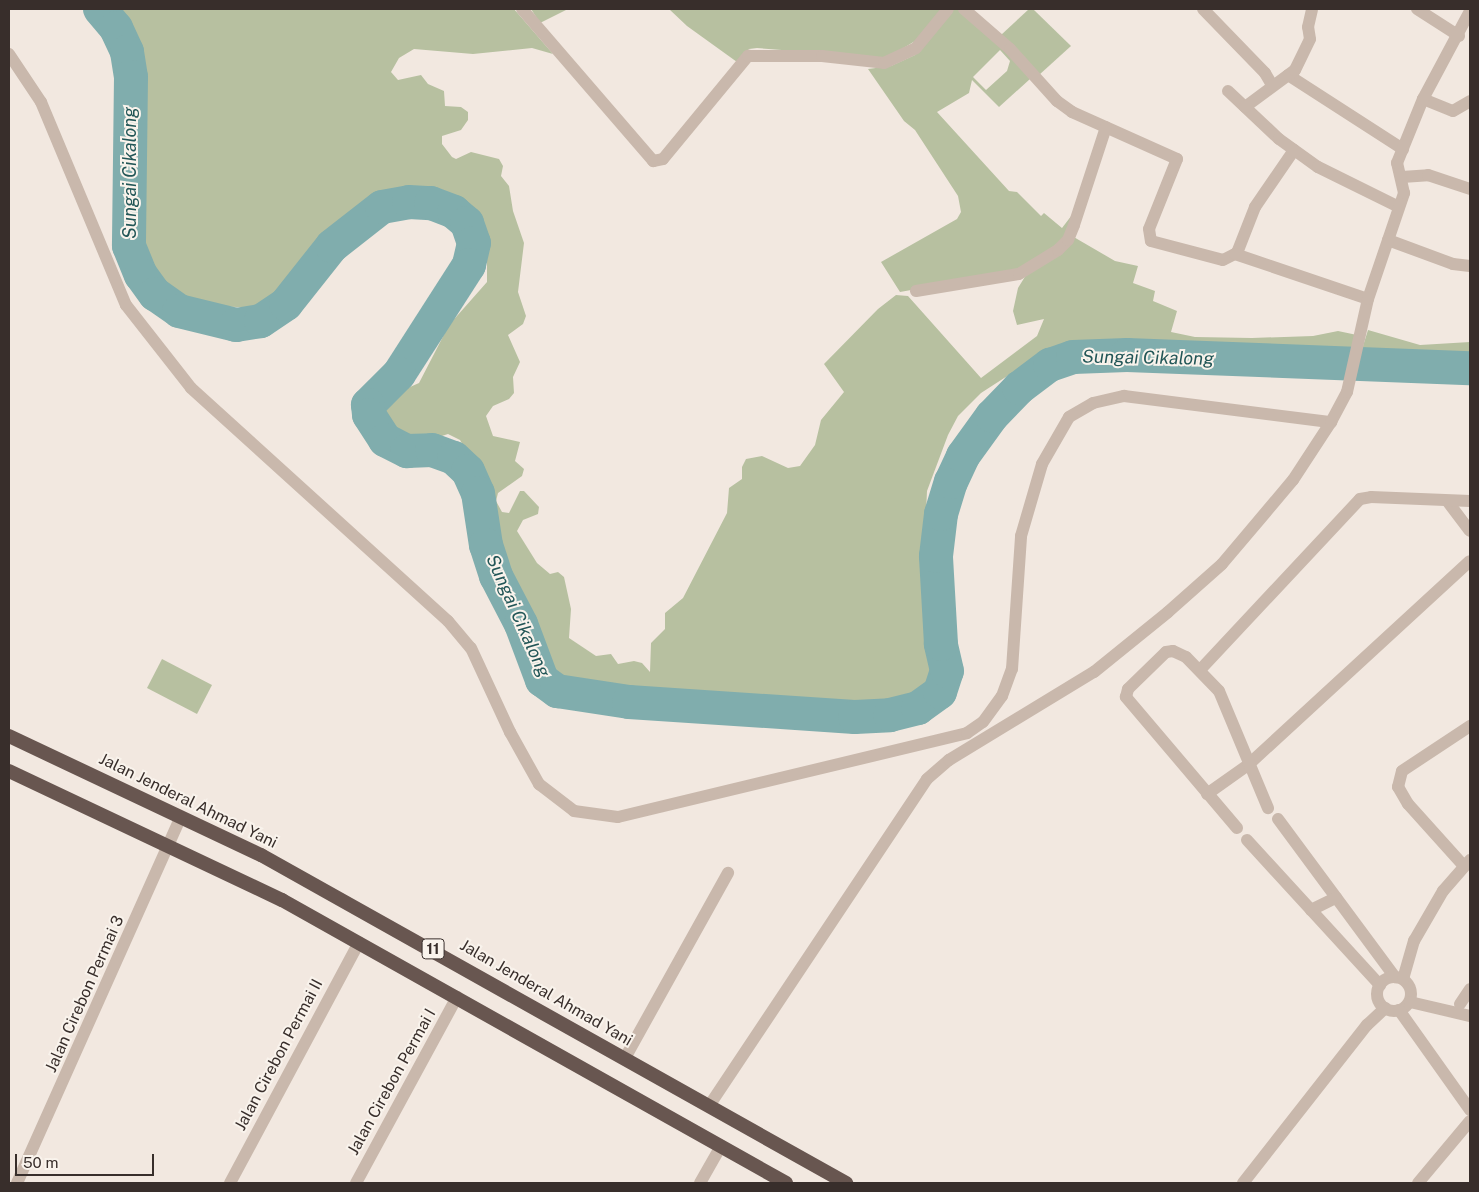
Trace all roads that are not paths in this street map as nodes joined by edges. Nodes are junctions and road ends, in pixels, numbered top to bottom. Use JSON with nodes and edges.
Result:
{"nodes":[{"id":1,"x":522,"y":9,"type":"edge"},
{"id":2,"x":948,"y":9,"type":"edge"},
{"id":3,"x":964,"y":9,"type":"edge"},
{"id":4,"x":1203,"y":9,"type":"edge"},
{"id":5,"x":1312,"y":9,"type":"edge"},
{"id":6,"x":1417,"y":9,"type":"edge"},
{"id":7,"x":1469,"y":16,"type":"edge"},
{"id":8,"x":1458,"y":36,"type":"junction"},
{"id":9,"x":11,"y":62,"type":"edge"},
{"id":10,"x":1288,"y":75,"type":"junction"},
{"id":11,"x":1272,"y":85,"type":"junction"},
{"id":12,"x":1228,"y":91,"type":"dead end"},
{"id":13,"x":1423,"y":99,"type":"junction"},
{"id":14,"x":1470,"y":101,"type":"edge"},
{"id":15,"x":1245,"y":107,"type":"junction"},
{"id":16,"x":1106,"y":127,"type":"junction"},
{"id":17,"x":1403,"y":149,"type":"junction"},
{"id":18,"x":1294,"y":150,"type":"junction"},
{"id":19,"x":1402,"y":177,"type":"junction"},
{"id":20,"x":1470,"y":189,"type":"edge"},
{"id":21,"x":1399,"y":207,"type":"junction"},
{"id":22,"x":1388,"y":240,"type":"junction"},
{"id":23,"x":1235,"y":254,"type":"junction"},
{"id":24,"x":1470,"y":266,"type":"edge"},
{"id":25,"x":916,"y":291,"type":"dead end"},
{"id":26,"x":1368,"y":299,"type":"junction"},
{"id":27,"x":1331,"y":422,"type":"junction"},
{"id":28,"x":1470,"y":501,"type":"edge"},
{"id":29,"x":1448,"y":502,"type":"junction"},
{"id":30,"x":1470,"y":531,"type":"edge"},
{"id":31,"x":1470,"y":561,"type":"edge"},
{"id":32,"x":1200,"y":670,"type":"junction"},
{"id":33,"x":1470,"y":726,"type":"edge"},
{"id":34,"x":9,"y":736,"type":"edge"},
{"id":35,"x":1248,"y":765,"type":"junction"},
{"id":36,"x":9,"y":771,"type":"edge"},
{"id":37,"x":1207,"y":794,"type":"junction"},
{"id":38,"x":1268,"y":808,"type":"dead end"},
{"id":39,"x":181,"y":817,"type":"junction"},
{"id":40,"x":1278,"y":819,"type":"dead end"},
{"id":41,"x":1237,"y":828,"type":"dead end"},
{"id":42,"x":1247,"y":840,"type":"dead end"},
{"id":43,"x":170,"y":845,"type":"junction"},
{"id":44,"x":1466,"y":862,"type":"edge"},
{"id":45,"x":728,"y":872,"type":"dead end"},
{"id":46,"x":1336,"y":898,"type":"junction"},
{"id":47,"x":1311,"y":910,"type":"junction"},
{"id":48,"x":359,"y":942,"type":"junction"},
{"id":49,"x":1399,"y":978,"type":"junction"},
{"id":50,"x":1380,"y":985,"type":"junction"},
{"id":51,"x":1470,"y":989,"type":"edge"},
{"id":52,"x":457,"y":997,"type":"junction"},
{"id":53,"x":1410,"y":1002,"type":"junction"},
{"id":54,"x":1460,"y":1004,"type":"dead end"},
{"id":55,"x":1385,"y":1008,"type":"junction"},
{"id":56,"x":1400,"y":1010,"type":"junction"},
{"id":57,"x":1470,"y":1016,"type":"edge"},
{"id":58,"x":624,"y":1058,"type":"junction"},
{"id":59,"x":710,"y":1106,"type":"junction"},
{"id":60,"x":1470,"y":1110,"type":"edge"},
{"id":61,"x":1470,"y":1121,"type":"edge"},
{"id":62,"x":721,"y":1146,"type":"junction"},
{"id":63,"x":18,"y":1183,"type":"edge"},
{"id":64,"x":230,"y":1183,"type":"edge"},
{"id":65,"x":356,"y":1183,"type":"edge"},
{"id":66,"x":700,"y":1183,"type":"edge"},
{"id":67,"x":786,"y":1183,"type":"edge"},
{"id":68,"x":846,"y":1183,"type":"edge"},
{"id":69,"x":1243,"y":1183,"type":"edge"},
{"id":70,"x":1418,"y":1183,"type":"edge"}],
"edges":[{"from":1,"to":2,"type":"street"},
{"from":3,"to":16,"type":"street"},
{"from":4,"to":11,"type":"street"},
{"from":5,"to":10,"type":"street"},
{"from":6,"to":8,"type":"street"},
{"from":7,"to":8,"type":"street"},
{"from":8,"to":13,"type":"street"},
{"from":9,"to":27,"type":"street"},
{"from":10,"to":11,"type":"street"},
{"from":10,"to":17,"type":"street"},
{"from":11,"to":15,"type":"street"},
{"from":12,"to":15,"type":"street"},
{"from":13,"to":14,"type":"street"},
{"from":13,"to":17,"type":"street"},
{"from":15,"to":18,"type":"street"},
{"from":16,"to":23,"type":"street"},
{"from":16,"to":25,"type":"street"},
{"from":17,"to":19,"type":"street"},
{"from":18,"to":21,"type":"street"},
{"from":18,"to":23,"type":"street"},
{"from":19,"to":20,"type":"street"},
{"from":19,"to":21,"type":"street"},
{"from":21,"to":22,"type":"street"},
{"from":22,"to":24,"type":"street"},
{"from":22,"to":26,"type":"street"},
{"from":23,"to":26,"type":"street"},
{"from":26,"to":27,"type":"street"},
{"from":27,"to":59,"type":"street"},
{"from":28,"to":29,"type":"street"},
{"from":29,"to":30,"type":"street"},
{"from":29,"to":32,"type":"street"},
{"from":31,"to":35,"type":"street"},
{"from":32,"to":35,"type":"street"},
{"from":32,"to":37,"type":"street"},
{"from":33,"to":44,"type":"street"},
{"from":34,"to":39,"type":"highway","name":"Jalan Jenderal Ahmad Yani","number":"11"},
{"from":35,"to":37,"type":"street"},
{"from":35,"to":38,"type":"street"},
{"from":36,"to":43,"type":"highway","number":"11"},
{"from":37,"to":41,"type":"street"},
{"from":39,"to":43,"type":"street","name":"Jalan Cirebon Permai 3"},
{"from":39,"to":58,"type":"highway","name":"Jalan Jenderal Ahmad Yani","number":"11"},
{"from":40,"to":46,"type":"street"},
{"from":42,"to":47,"type":"street"},
{"from":43,"to":48,"type":"highway","number":"11"},
{"from":43,"to":63,"type":"street","name":"Jalan Cirebon Permai 3"},
{"from":44,"to":49,"type":"street"},
{"from":45,"to":58,"type":"street"},
{"from":46,"to":47,"type":"street"},
{"from":46,"to":49,"type":"street"},
{"from":47,"to":50,"type":"street"},
{"from":48,"to":52,"type":"highway","number":"11"},
{"from":48,"to":64,"type":"street","name":"Jalan Cirebon Permai II"},
{"from":49,"to":50,"type":"street"},
{"from":49,"to":53,"type":"street"},
{"from":50,"to":55,"type":"street"},
{"from":51,"to":54,"type":"street"},
{"from":52,"to":62,"type":"highway","number":"11"},
{"from":52,"to":65,"type":"street","name":"Jalan Cirebon Permai I"},
{"from":53,"to":56,"type":"street"},
{"from":53,"to":57,"type":"street"},
{"from":55,"to":56,"type":"street"},
{"from":55,"to":69,"type":"street"},
{"from":56,"to":60,"type":"street"},
{"from":58,"to":59,"type":"highway","name":"Jalan Jenderal Ahmad Yani","number":"11"},
{"from":59,"to":68,"type":"highway","name":"Jalan Jenderal Ahmad Yani","number":"11"},
{"from":61,"to":70,"type":"street"},
{"from":62,"to":66,"type":"street"},
{"from":62,"to":67,"type":"highway","number":"11"}]}
